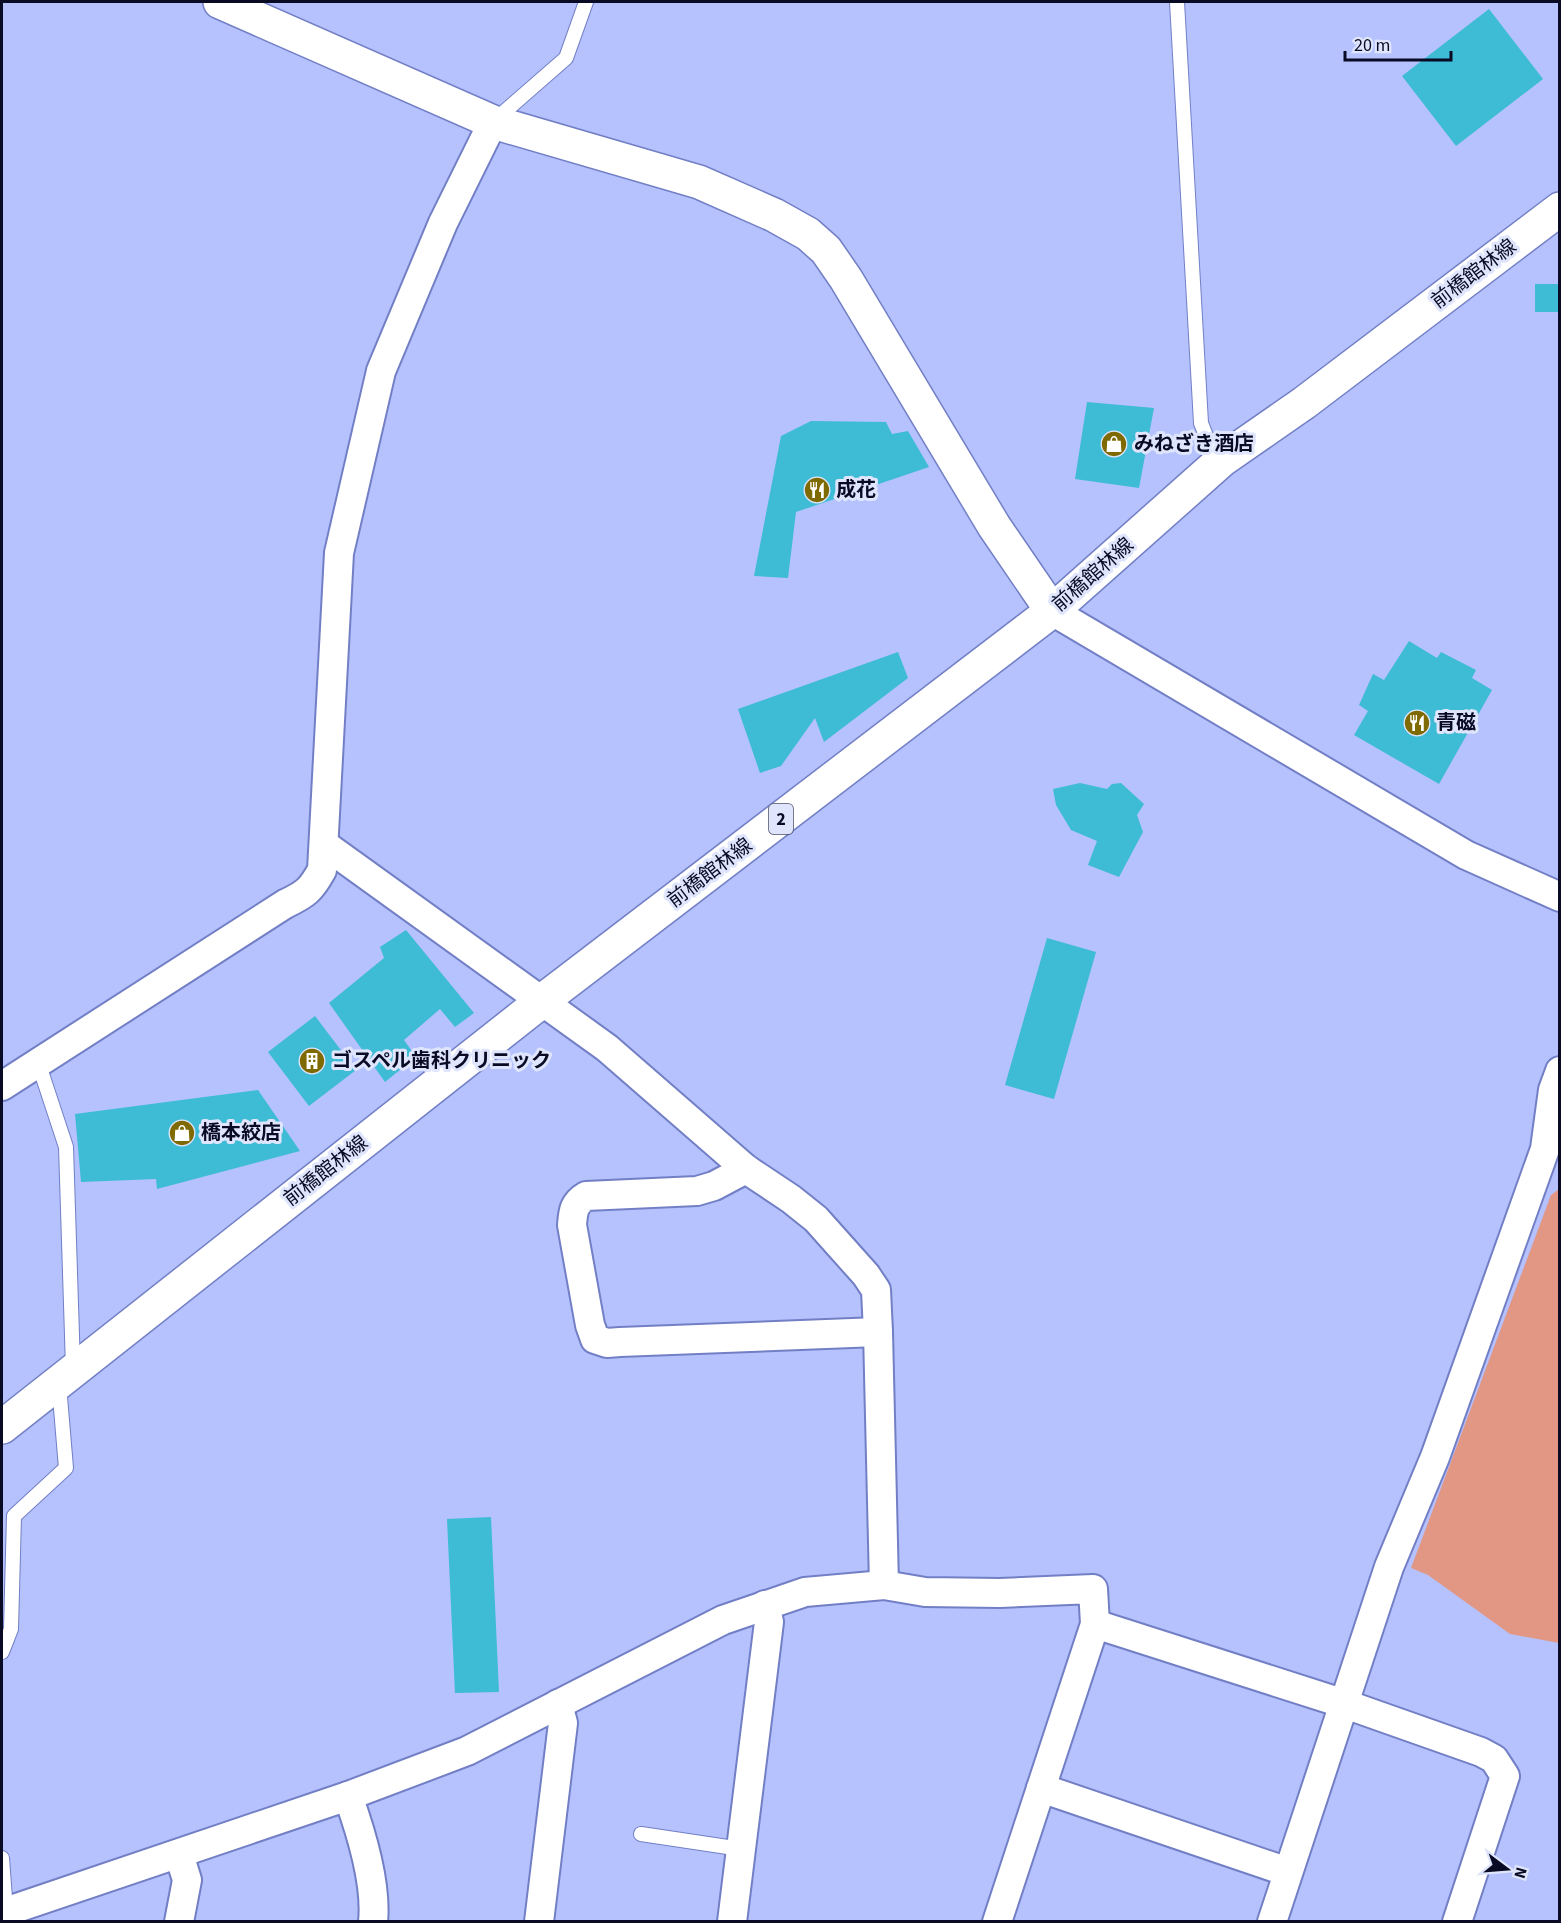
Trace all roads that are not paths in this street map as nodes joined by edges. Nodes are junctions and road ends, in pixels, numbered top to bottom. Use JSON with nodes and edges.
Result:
{"nodes":[{"id":1,"x":220,"y":2,"type":"edge"},
{"id":2,"x":586,"y":2,"type":"edge"},
{"id":3,"x":1176,"y":2,"type":"edge"},
{"id":4,"x":493,"y":122,"type":"junction"},
{"id":5,"x":1560,"y":209,"type":"edge"},
{"id":6,"x":1222,"y":460,"type":"junction"},
{"id":7,"x":1052,"y":611,"type":"junction"},
{"id":8,"x":325,"y":844,"type":"junction"},
{"id":9,"x":1560,"y":897,"type":"edge"},
{"id":10,"x":542,"y":1001,"type":"junction"},
{"id":11,"x":38,"y":1062,"type":"junction"},
{"id":12,"x":1560,"y":1071,"type":"edge"},
{"id":13,"x":2,"y":1086,"type":"edge"},
{"id":14,"x":1552,"y":1152,"type":"edge"},
{"id":15,"x":746,"y":1169,"type":"junction"},
{"id":16,"x":878,"y":1332,"type":"junction"},
{"id":17,"x":66,"y":1376,"type":"junction"},
{"id":18,"x":2,"y":1427,"type":"edge"},
{"id":19,"x":884,"y":1585,"type":"junction"},
{"id":20,"x":765,"y":1605,"type":"junction"},
{"id":21,"x":1095,"y":1624,"type":"junction"},
{"id":22,"x":2,"y":1652,"type":"edge"},
{"id":23,"x":558,"y":1704,"type":"junction"},
{"id":24,"x":1345,"y":1704,"type":"junction"},
{"id":25,"x":1041,"y":1788,"type":"junction"},
{"id":26,"x":348,"y":1796,"type":"junction"},
{"id":27,"x":641,"y":1834,"type":"dead end"},
{"id":28,"x":741,"y":1849,"type":"junction"},
{"id":29,"x":179,"y":1854,"type":"junction"},
{"id":30,"x":2,"y":1858,"type":"edge"},
{"id":31,"x":1288,"y":1872,"type":"junction"},
{"id":32,"x":4,"y":1913,"type":"edge"},
{"id":33,"x":179,"y":1922,"type":"edge"},
{"id":34,"x":373,"y":1922,"type":"edge"},
{"id":35,"x":539,"y":1922,"type":"edge"},
{"id":36,"x":732,"y":1922,"type":"edge"},
{"id":37,"x":997,"y":1922,"type":"edge"},
{"id":38,"x":1272,"y":1922,"type":"edge"},
{"id":39,"x":1457,"y":1922,"type":"edge"}],
"edges":[{"from":1,"to":4,"type":"main road"},
{"from":2,"to":4,"type":"lane"},
{"from":3,"to":6,"type":"lane"},
{"from":4,"to":7,"type":"main road"},
{"from":4,"to":8,"type":"street"},
{"from":5,"to":6,"type":"main road","name":"前橋館林線","number":"2"},
{"from":6,"to":7,"type":"main road","name":"前橋館林線","number":"2"},
{"from":7,"to":9,"type":"street"},
{"from":7,"to":10,"type":"main road","name":"前橋館林線","number":"2"},
{"from":8,"to":10,"type":"street"},
{"from":8,"to":11,"type":"street"},
{"from":10,"to":15,"type":"street"},
{"from":10,"to":17,"type":"main road","name":"前橋館林線","number":"2"},
{"from":11,"to":13,"type":"street"},
{"from":11,"to":17,"type":"lane"},
{"from":12,"to":14,"type":"street"},
{"from":14,"to":24,"type":"street"},
{"from":15,"to":16,"type":"street"},
{"from":15,"to":16,"type":"street"},
{"from":16,"to":19,"type":"street"},
{"from":17,"to":18,"type":"main road","name":"前橋館林線","number":"2"},
{"from":17,"to":22,"type":"lane"},
{"from":19,"to":20,"type":"street"},
{"from":19,"to":21,"type":"street"},
{"from":20,"to":23,"type":"street"},
{"from":20,"to":28,"type":"street"},
{"from":21,"to":24,"type":"street"},
{"from":21,"to":25,"type":"street"},
{"from":23,"to":26,"type":"street"},
{"from":23,"to":35,"type":"street"},
{"from":24,"to":31,"type":"street"},
{"from":24,"to":39,"type":"street"},
{"from":25,"to":31,"type":"street"},
{"from":25,"to":37,"type":"street"},
{"from":26,"to":29,"type":"street"},
{"from":26,"to":34,"type":"street"},
{"from":27,"to":28,"type":"lane"},
{"from":28,"to":36,"type":"street"},
{"from":29,"to":32,"type":"street"},
{"from":29,"to":33,"type":"street"},
{"from":30,"to":32,"type":"lane"},
{"from":31,"to":38,"type":"street"}]}
